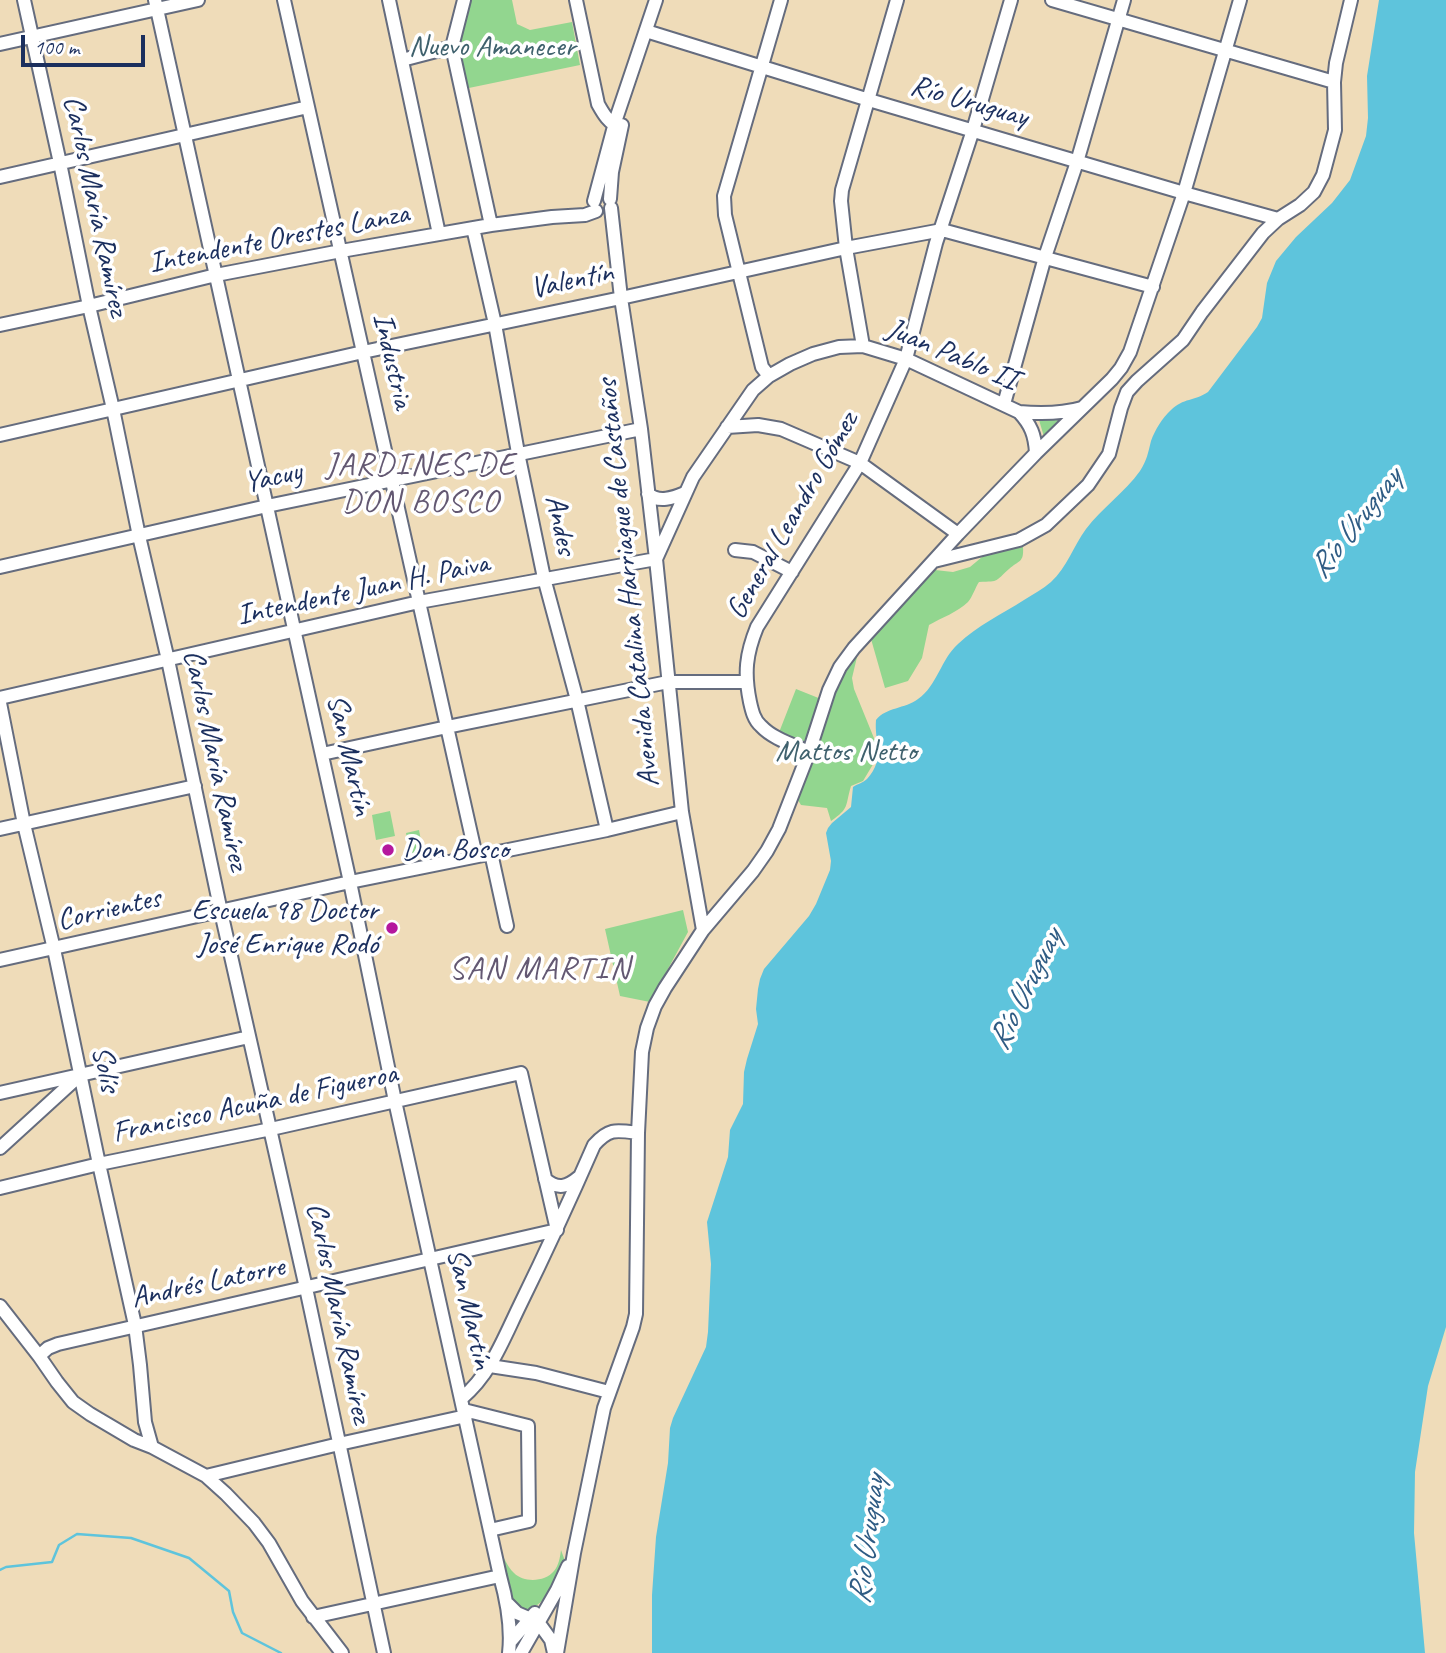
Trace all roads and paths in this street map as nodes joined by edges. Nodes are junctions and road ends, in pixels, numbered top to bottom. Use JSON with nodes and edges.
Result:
{"nodes":[{"id":1,"x":24,"y":0,"type":"edge"},
{"id":2,"x":198,"y":0,"type":"edge"},
{"id":3,"x":284,"y":0,"type":"edge"},
{"id":4,"x":389,"y":0,"type":"edge"},
{"id":5,"x":464,"y":0,"type":"edge"},
{"id":6,"x":576,"y":0,"type":"edge"},
{"id":7,"x":656,"y":0,"type":"edge"},
{"id":8,"x":781,"y":0,"type":"edge"},
{"id":9,"x":897,"y":0,"type":"edge"},
{"id":10,"x":1011,"y":0,"type":"edge"},
{"id":11,"x":1052,"y":0,"type":"edge"},
{"id":12,"x":1124,"y":0,"type":"edge"},
{"id":13,"x":1240,"y":0,"type":"edge"},
{"id":14,"x":1351,"y":0,"type":"edge"},
{"id":15,"x":156,"y":5,"type":"edge"},
{"id":16,"x":1119,"y":20,"type":"junction"},
{"id":17,"x":645,"y":35,"type":"junction"},
{"id":18,"x":31,"y":37,"type":"junction"},
{"id":19,"x":0,"y":44,"type":"edge"},
{"id":20,"x":452,"y":47,"type":"junction"},
{"id":21,"x":1226,"y":51,"type":"junction"},
{"id":22,"x":402,"y":60,"type":"junction"},
{"id":23,"x":761,"y":67,"type":"junction"},
{"id":24,"x":1334,"y":82,"type":"junction"},
{"id":25,"x":869,"y":100,"type":"junction"},
{"id":26,"x":308,"y":107,"type":"junction"},
{"id":27,"x":618,"y":126,"type":"junction"},
{"id":28,"x":973,"y":130,"type":"junction"},
{"id":29,"x":184,"y":134,"type":"junction"},
{"id":30,"x":1077,"y":162,"type":"junction"},
{"id":31,"x":60,"y":163,"type":"junction"},
{"id":32,"x":0,"y":177,"type":"edge"},
{"id":33,"x":1184,"y":194,"type":"junction"},
{"id":34,"x":600,"y":206,"type":"junction"},
{"id":35,"x":1278,"y":219,"type":"junction"},
{"id":36,"x":491,"y":225,"type":"junction"},
{"id":37,"x":473,"y":228,"type":"junction"},
{"id":38,"x":942,"y":230,"type":"junction"},
{"id":39,"x":439,"y":234,"type":"junction"},
{"id":40,"x":846,"y":248,"type":"junction"},
{"id":41,"x":341,"y":251,"type":"junction"},
{"id":42,"x":1045,"y":257,"type":"junction"},
{"id":43,"x":738,"y":271,"type":"junction"},
{"id":44,"x":216,"y":275,"type":"junction"},
{"id":45,"x":1153,"y":287,"type":"junction"},
{"id":46,"x":621,"y":298,"type":"junction"},
{"id":47,"x":89,"y":306,"type":"junction"},
{"id":48,"x":495,"y":324,"type":"junction"},
{"id":49,"x":0,"y":325,"type":"edge"},
{"id":50,"x":863,"y":346,"type":"junction"},
{"id":51,"x":363,"y":352,"type":"junction"},
{"id":52,"x":906,"y":359,"type":"junction"},
{"id":53,"x":769,"y":376,"type":"junction"},
{"id":54,"x":239,"y":380,"type":"junction"},
{"id":55,"x":1004,"y":404,"type":"junction"},
{"id":56,"x":1084,"y":408,"type":"junction"},
{"id":57,"x":113,"y":410,"type":"junction"},
{"id":58,"x":1019,"y":412,"type":"junction"},
{"id":59,"x":727,"y":427,"type":"junction"},
{"id":60,"x":641,"y":429,"type":"junction"},
{"id":61,"x":0,"y":435,"type":"edge"},
{"id":62,"x":518,"y":453,"type":"junction"},
{"id":63,"x":1036,"y":453,"type":"junction"},
{"id":64,"x":860,"y":463,"type":"junction"},
{"id":65,"x":392,"y":480,"type":"junction"},
{"id":66,"x":685,"y":493,"type":"junction"},
{"id":67,"x":648,"y":494,"type":"junction"},
{"id":68,"x":267,"y":506,"type":"junction"},
{"id":69,"x":958,"y":534,"type":"junction"},
{"id":70,"x":139,"y":536,"type":"junction"},
{"id":71,"x":735,"y":550,"type":"dead end"},
{"id":72,"x":656,"y":559,"type":"junction"},
{"id":73,"x":932,"y":561,"type":"junction"},
{"id":74,"x":0,"y":567,"type":"edge"},
{"id":75,"x":792,"y":572,"type":"junction"},
{"id":76,"x":544,"y":578,"type":"junction"},
{"id":77,"x":419,"y":602,"type":"junction"},
{"id":78,"x":294,"y":630,"type":"junction"},
{"id":79,"x":168,"y":660,"type":"junction"},
{"id":80,"x":668,"y":682,"type":"junction"},
{"id":81,"x":746,"y":682,"type":"junction"},
{"id":82,"x":0,"y":700,"type":"edge"},
{"id":83,"x":577,"y":701,"type":"junction"},
{"id":84,"x":447,"y":727,"type":"junction"},
{"id":85,"x":809,"y":752,"type":"junction"},
{"id":86,"x":322,"y":754,"type":"junction"},
{"id":87,"x":195,"y":786,"type":"junction"},
{"id":88,"x":682,"y":812,"type":"junction"},
{"id":89,"x":24,"y":824,"type":"junction"},
{"id":90,"x":0,"y":829,"type":"edge"},
{"id":91,"x":607,"y":830,"type":"junction"},
{"id":92,"x":491,"y":853,"type":"junction"},
{"id":93,"x":476,"y":856,"type":"junction"},
{"id":94,"x":350,"y":882,"type":"junction"},
{"id":95,"x":221,"y":912,"type":"junction"},
{"id":96,"x":507,"y":926,"type":"dead end"},
{"id":97,"x":703,"y":930,"type":"junction"},
{"id":98,"x":54,"y":949,"type":"junction"},
{"id":99,"x":0,"y":960,"type":"edge"},
{"id":100,"x":249,"y":1037,"type":"junction"},
{"id":101,"x":80,"y":1075,"type":"junction"},
{"id":102,"x":0,"y":1093,"type":"edge"},
{"id":103,"x":395,"y":1101,"type":"junction"},
{"id":104,"x":271,"y":1129,"type":"junction"},
{"id":105,"x":638,"y":1133,"type":"junction"},
{"id":106,"x":0,"y":1148,"type":"edge"},
{"id":107,"x":99,"y":1164,"type":"junction"},
{"id":108,"x":580,"y":1177,"type":"junction"},
{"id":109,"x":545,"y":1179,"type":"junction"},
{"id":110,"x":0,"y":1188,"type":"edge"},
{"id":111,"x":556,"y":1230,"type":"junction"},
{"id":112,"x":430,"y":1258,"type":"junction"},
{"id":113,"x":306,"y":1288,"type":"junction"},
{"id":114,"x":0,"y":1306,"type":"edge"},
{"id":115,"x":135,"y":1325,"type":"junction"},
{"id":116,"x":39,"y":1356,"type":"junction"},
{"id":117,"x":490,"y":1366,"type":"junction"},
{"id":118,"x":609,"y":1392,"type":"junction"},
{"id":119,"x":464,"y":1408,"type":"junction"},
{"id":120,"x":339,"y":1444,"type":"junction"},
{"id":121,"x":152,"y":1447,"type":"junction"},
{"id":122,"x":206,"y":1476,"type":"junction"},
{"id":123,"x":490,"y":1530,"type":"junction"},
{"id":124,"x":500,"y":1576,"type":"junction"},
{"id":125,"x":563,"y":1592,"type":"junction"},
{"id":126,"x":374,"y":1604,"type":"junction"},
{"id":127,"x":508,"y":1604,"type":"junction"},
{"id":128,"x":313,"y":1617,"type":"junction"},
{"id":129,"x":534,"y":1621,"type":"junction"},
{"id":130,"x":551,"y":1640,"type":"junction"},
{"id":131,"x":510,"y":1647,"type":"edge"},
{"id":132,"x":342,"y":1653,"type":"edge"},
{"id":133,"x":384,"y":1653,"type":"edge"},
{"id":134,"x":521,"y":1653,"type":"edge"},
{"id":135,"x":546,"y":1653,"type":"edge"},
{"id":136,"x":556,"y":1653,"type":"edge"}],
"edges":[{"from":1,"to":18,"type":"street","name":"Carlos María Ramírez"},
{"from":2,"to":15,"type":"street"},
{"from":3,"to":26,"type":"street","name":"Industria"},
{"from":4,"to":22,"type":"street"},
{"from":5,"to":20,"type":"street"},
{"from":6,"to":27,"type":"street"},
{"from":7,"to":17,"type":"street","name":"Avenida Catalina Harriague de Castaños"},
{"from":8,"to":23,"type":"street"},
{"from":9,"to":25,"type":"street"},
{"from":10,"to":28,"type":"street","name":"General Leandro Gómez"},
{"from":11,"to":16,"type":"street"},
{"from":12,"to":16,"type":"street"},
{"from":13,"to":21,"type":"street"},
{"from":14,"to":24,"type":"street"},
{"from":15,"to":18,"type":"street"},
{"from":15,"to":29,"type":"street","name":"San Martín"},
{"from":16,"to":21,"type":"street"},
{"from":16,"to":30,"type":"street"},
{"from":17,"to":23,"type":"street","name":"Río Uruguay"},
{"from":17,"to":27,"type":"street","name":"Avenida Catalina Harriague de Castaños"},
{"from":18,"to":19,"type":"street"},
{"from":18,"to":31,"type":"street","name":"Carlos María Ramírez"},
{"from":20,"to":22,"type":"street"},
{"from":20,"to":36,"type":"street"},
{"from":21,"to":24,"type":"street"},
{"from":21,"to":33,"type":"street"},
{"from":22,"to":39,"type":"street"},
{"from":23,"to":25,"type":"street","name":"Río Uruguay"},
{"from":23,"to":43,"type":"street"},
{"from":24,"to":35,"type":"street"},
{"from":25,"to":28,"type":"street","name":"Río Uruguay"},
{"from":25,"to":40,"type":"street"},
{"from":26,"to":29,"type":"street"},
{"from":26,"to":41,"type":"street","name":"Industria"},
{"from":27,"to":34,"type":"street","name":"Avenida Catalina Harriague de Castaños"},
{"from":28,"to":30,"type":"street","name":"Río Uruguay"},
{"from":28,"to":38,"type":"street","name":"General Leandro Gómez"},
{"from":29,"to":31,"type":"street"},
{"from":29,"to":44,"type":"street","name":"San Martín"},
{"from":30,"to":33,"type":"street","name":"Río Uruguay"},
{"from":30,"to":42,"type":"street"},
{"from":31,"to":32,"type":"street"},
{"from":31,"to":47,"type":"street","name":"Carlos María Ramírez"},
{"from":33,"to":35,"type":"street","name":"Río Uruguay"},
{"from":33,"to":45,"type":"street"},
{"from":34,"to":36,"type":"street","name":"Intendente Orestes Lanza"},
{"from":34,"to":46,"type":"street","name":"Avenida Catalina Harriague de Castaños"},
{"from":35,"to":73,"type":"street"},
{"from":36,"to":37,"type":"street","name":"Intendente Orestes Lanza"},
{"from":37,"to":39,"type":"street","name":"Intendente Orestes Lanza"},
{"from":37,"to":48,"type":"street","name":"Andes"},
{"from":38,"to":40,"type":"street","name":"Valentín"},
{"from":38,"to":42,"type":"street","name":"Valentín"},
{"from":38,"to":52,"type":"street","name":"General Leandro Gómez"},
{"from":39,"to":41,"type":"street","name":"Intendente Orestes Lanza"},
{"from":40,"to":43,"type":"street","name":"Valentín"},
{"from":40,"to":50,"type":"street"},
{"from":41,"to":44,"type":"street","name":"Intendente Orestes Lanza"},
{"from":41,"to":51,"type":"street","name":"Industria"},
{"from":42,"to":45,"type":"street","name":"Valentín"},
{"from":42,"to":55,"type":"street"},
{"from":43,"to":46,"type":"street","name":"Valentín"},
{"from":43,"to":53,"type":"street"},
{"from":44,"to":47,"type":"street","name":"Intendente Orestes Lanza"},
{"from":44,"to":54,"type":"street","name":"San Martín"},
{"from":45,"to":56,"type":"street"},
{"from":46,"to":48,"type":"street","name":"Valentín"},
{"from":46,"to":60,"type":"street","name":"Avenida Catalina Harriague de Castaños"},
{"from":47,"to":49,"type":"street","name":"Intendente Orestes Lanza"},
{"from":47,"to":57,"type":"street","name":"Carlos María Ramírez"},
{"from":48,"to":51,"type":"street","name":"Valentín"},
{"from":48,"to":62,"type":"street","name":"Andes"},
{"from":50,"to":52,"type":"street","name":"Juan Pablo II"},
{"from":50,"to":53,"type":"street","name":"Juan Pablo II"},
{"from":51,"to":54,"type":"street","name":"Valentín"},
{"from":51,"to":65,"type":"street","name":"Industria"},
{"from":52,"to":55,"type":"street","name":"Juan Pablo II"},
{"from":52,"to":64,"type":"street","name":"General Leandro Gómez"},
{"from":53,"to":59,"type":"street","name":"Juan Pablo II"},
{"from":54,"to":57,"type":"street","name":"Valentín"},
{"from":54,"to":68,"type":"street","name":"San Martín"},
{"from":55,"to":58,"type":"street","name":"Juan Pablo II"},
{"from":56,"to":58,"type":"street","name":"Juan Pablo II"},
{"from":56,"to":63,"type":"street"},
{"from":57,"to":61,"type":"street","name":"Valentín"},
{"from":57,"to":70,"type":"street","name":"Carlos María Ramírez"},
{"from":58,"to":63,"type":"street"},
{"from":59,"to":64,"type":"street"},
{"from":59,"to":66,"type":"street","name":"Juan Pablo II"},
{"from":60,"to":62,"type":"street","name":"Yacuy"},
{"from":60,"to":67,"type":"street","name":"Avenida Catalina Harriague de Castaños"},
{"from":62,"to":65,"type":"street","name":"Yacuy"},
{"from":62,"to":76,"type":"street","name":"Andes"},
{"from":63,"to":69,"type":"street"},
{"from":64,"to":69,"type":"street"},
{"from":64,"to":75,"type":"street","name":"General Leandro Gómez"},
{"from":65,"to":68,"type":"street","name":"Yacuy"},
{"from":65,"to":77,"type":"street","name":"Industria"},
{"from":66,"to":67,"type":"street"},
{"from":66,"to":72,"type":"street","name":"Juan Pablo II"},
{"from":67,"to":72,"type":"street","name":"Avenida Catalina Harriague de Castaños"},
{"from":68,"to":70,"type":"street","name":"Yacuy"},
{"from":68,"to":78,"type":"street","name":"San Martín"},
{"from":69,"to":73,"type":"street"},
{"from":70,"to":74,"type":"street","name":"Yacuy"},
{"from":70,"to":79,"type":"street","name":"Carlos María Ramírez"},
{"from":71,"to":75,"type":"street"},
{"from":72,"to":76,"type":"street","name":"Intendente Juan H. Paiva"},
{"from":72,"to":80,"type":"street","name":"Avenida Catalina Harriague de Castaños"},
{"from":73,"to":85,"type":"street"},
{"from":75,"to":81,"type":"street","name":"General Leandro Gómez"},
{"from":76,"to":77,"type":"street","name":"Intendente Juan H. Paiva"},
{"from":76,"to":83,"type":"street","name":"Andes"},
{"from":77,"to":78,"type":"street","name":"Intendente Juan H. Paiva"},
{"from":77,"to":84,"type":"street","name":"Industria"},
{"from":78,"to":79,"type":"street","name":"Intendente Juan H. Paiva"},
{"from":78,"to":86,"type":"street","name":"San Martín"},
{"from":79,"to":82,"type":"street","name":"Intendente Juan H. Paiva"},
{"from":79,"to":87,"type":"street","name":"Carlos María Ramírez"},
{"from":80,"to":81,"type":"street"},
{"from":80,"to":83,"type":"street"},
{"from":80,"to":88,"type":"street","name":"Avenida Catalina Harriague de Castaños"},
{"from":81,"to":85,"type":"street","name":"General Leandro Gómez"},
{"from":82,"to":89,"type":"street","name":"Solís"},
{"from":83,"to":84,"type":"street"},
{"from":83,"to":91,"type":"street","name":"Andes"},
{"from":84,"to":86,"type":"street"},
{"from":84,"to":93,"type":"street","name":"Industria"},
{"from":85,"to":97,"type":"street"},
{"from":86,"to":94,"type":"street","name":"San Martín"},
{"from":87,"to":89,"type":"street"},
{"from":87,"to":95,"type":"street","name":"Carlos María Ramírez"},
{"from":88,"to":91,"type":"street","name":"Corrientes"},
{"from":88,"to":97,"type":"street","name":"Avenida Catalina Harriague de Castaños"},
{"from":89,"to":90,"type":"street"},
{"from":89,"to":98,"type":"street","name":"Solís"},
{"from":91,"to":92,"type":"street","name":"Corrientes"},
{"from":92,"to":93,"type":"street","name":"Corrientes"},
{"from":92,"to":96,"type":"street"},
{"from":93,"to":94,"type":"street","name":"Corrientes"},
{"from":94,"to":95,"type":"street","name":"Corrientes"},
{"from":94,"to":103,"type":"street","name":"San Martín"},
{"from":95,"to":98,"type":"street","name":"Corrientes"},
{"from":95,"to":100,"type":"street","name":"Carlos María Ramírez"},
{"from":97,"to":105,"type":"street"},
{"from":98,"to":99,"type":"street","name":"Corrientes"},
{"from":98,"to":101,"type":"street","name":"Solís"},
{"from":100,"to":101,"type":"street"},
{"from":100,"to":104,"type":"street","name":"Carlos María Ramírez"},
{"from":101,"to":102,"type":"street"},
{"from":101,"to":106,"type":"street"},
{"from":101,"to":107,"type":"street","name":"Solís"},
{"from":103,"to":104,"type":"street","name":"Francisco Acuña de Figueroa"},
{"from":103,"to":109,"type":"street","name":"Francisco Acuña de Figueroa"},
{"from":103,"to":112,"type":"street","name":"San Martín"},
{"from":104,"to":107,"type":"street","name":"Francisco Acuña de Figueroa"},
{"from":104,"to":113,"type":"street","name":"Carlos María Ramírez"},
{"from":105,"to":108,"type":"street"},
{"from":105,"to":118,"type":"street"},
{"from":107,"to":110,"type":"street","name":"Francisco Acuña de Figueroa"},
{"from":107,"to":115,"type":"street","name":"Solís"},
{"from":108,"to":109,"type":"street"},
{"from":108,"to":111,"type":"street"},
{"from":109,"to":111,"type":"street"},
{"from":111,"to":112,"type":"street","name":"Andrés Latorre"},
{"from":111,"to":117,"type":"street"},
{"from":112,"to":113,"type":"street","name":"Andrés Latorre"},
{"from":112,"to":119,"type":"street","name":"San Martín"},
{"from":113,"to":115,"type":"street","name":"Andrés Latorre"},
{"from":113,"to":120,"type":"street","name":"Carlos María Ramírez"},
{"from":114,"to":116,"type":"street"},
{"from":115,"to":116,"type":"street","name":"Andrés Latorre"},
{"from":115,"to":121,"type":"street","name":"Solís"},
{"from":116,"to":121,"type":"street"},
{"from":117,"to":118,"type":"street"},
{"from":117,"to":119,"type":"street"},
{"from":118,"to":125,"type":"street"},
{"from":119,"to":120,"type":"street"},
{"from":119,"to":123,"type":"street","name":"San Martín"},
{"from":119,"to":123,"type":"street"},
{"from":120,"to":122,"type":"street"},
{"from":120,"to":126,"type":"street","name":"Carlos María Ramírez"},
{"from":121,"to":122,"type":"street"},
{"from":122,"to":128,"type":"street"},
{"from":123,"to":124,"type":"street","name":"San Martín"},
{"from":124,"to":126,"type":"street"},
{"from":124,"to":127,"type":"street","name":"San Martín"},
{"from":125,"to":129,"type":"street"},
{"from":125,"to":130,"type":"street"},
{"from":125,"to":136,"type":"street"},
{"from":126,"to":128,"type":"street"},
{"from":126,"to":133,"type":"street","name":"Carlos María Ramírez"},
{"from":127,"to":129,"type":"street"},
{"from":127,"to":131,"type":"street","name":"San Martín"},
{"from":128,"to":132,"type":"street"},
{"from":129,"to":130,"type":"street"},
{"from":129,"to":131,"type":"street","name":"San Martín"},
{"from":129,"to":134,"type":"street"},
{"from":130,"to":135,"type":"street"},
{"from":130,"to":136,"type":"street"}]}
